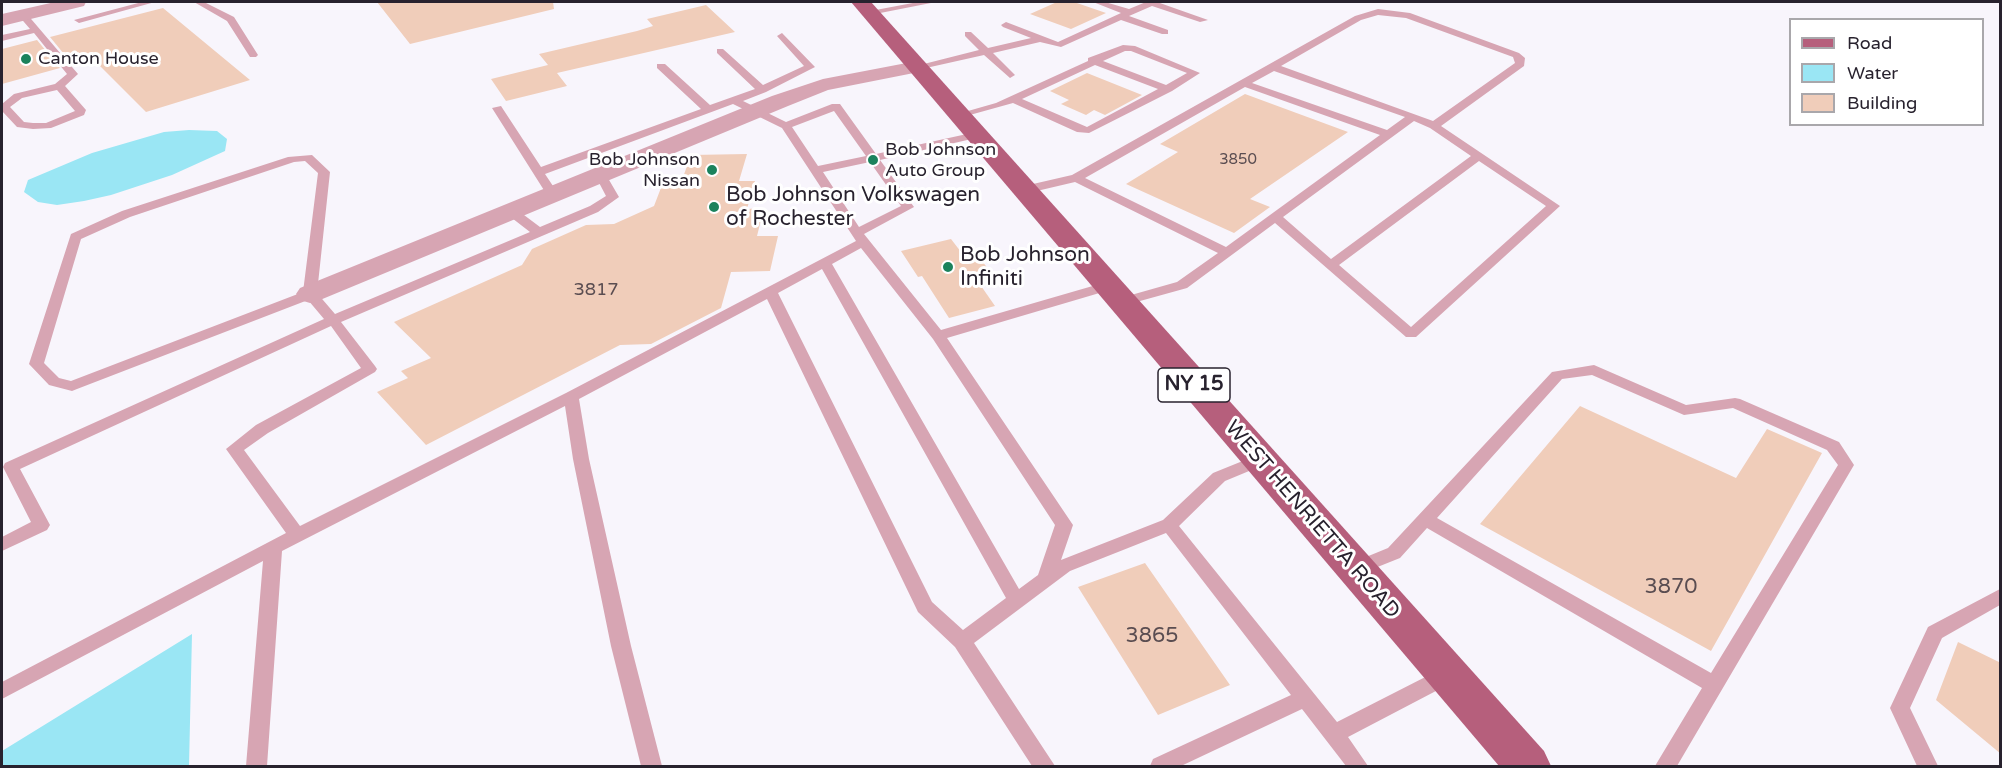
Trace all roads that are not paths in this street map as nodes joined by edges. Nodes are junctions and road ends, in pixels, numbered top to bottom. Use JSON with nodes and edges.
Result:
{"nodes":[{"id":1,"x":151,"y":2,"type":"edge"},
{"id":2,"x":198,"y":2,"type":"edge"},
{"id":3,"x":932,"y":2,"type":"edge"},
{"id":4,"x":1097,"y":2,"type":"edge"},
{"id":5,"x":1151,"y":2,"type":"edge"},
{"id":6,"x":865,"y":7,"type":"edge"},
{"id":7,"x":78,"y":10,"type":"edge"},
{"id":8,"x":1124,"y":14,"type":"junction"},
{"id":9,"x":23,"y":15,"type":"junction"},
{"id":10,"x":2,"y":20,"type":"edge"},
{"id":11,"x":1203,"y":20,"type":"dead end"},
{"id":12,"x":1005,"y":25,"type":"dead end"},
{"id":13,"x":36,"y":30,"type":"junction"},
{"id":14,"x":1165,"y":32,"type":"dead end"},
{"id":15,"x":968,"y":34,"type":"dead end"},
{"id":16,"x":782,"y":36,"type":"dead end"},
{"id":17,"x":2,"y":38,"type":"edge"},
{"id":18,"x":1041,"y":39,"type":"junction"},
{"id":19,"x":720,"y":51,"type":"dead end"},
{"id":20,"x":986,"y":51,"type":"junction"},
{"id":21,"x":253,"y":55,"type":"dead end"},
{"id":22,"x":1092,"y":60,"type":"junction"},
{"id":23,"x":662,"y":66,"type":"dead end"},
{"id":24,"x":917,"y":67,"type":"junction"},
{"id":25,"x":1273,"y":67,"type":"junction"},
{"id":26,"x":1010,"y":75,"type":"dead end"},
{"id":27,"x":1243,"y":83,"type":"junction"},
{"id":28,"x":59,"y":86,"type":"junction"},
{"id":29,"x":1168,"y":89,"type":"junction"},
{"id":30,"x":1014,"y":99,"type":"junction"},
{"id":31,"x":751,"y":100,"type":"junction"},
{"id":32,"x":497,"y":108,"type":"dead end"},
{"id":33,"x":710,"y":111,"type":"junction"},
{"id":34,"x":1413,"y":116,"type":"junction"},
{"id":35,"x":968,"y":125,"type":"junction"},
{"id":36,"x":786,"y":126,"type":"junction"},
{"id":37,"x":1434,"y":126,"type":"junction"},
{"id":38,"x":1388,"y":134,"type":"junction"},
{"id":39,"x":1478,"y":156,"type":"junction"},
{"id":40,"x":872,"y":157,"type":"junction"},
{"id":41,"x":817,"y":170,"type":"junction"},
{"id":42,"x":539,"y":172,"type":"junction"},
{"id":43,"x":601,"y":175,"type":"junction"},
{"id":44,"x":1076,"y":178,"type":"junction"},
{"id":45,"x":1024,"y":190,"type":"junction"},
{"id":46,"x":553,"y":195,"type":"junction"},
{"id":47,"x":512,"y":212,"type":"junction"},
{"id":48,"x":1275,"y":217,"type":"junction"},
{"id":49,"x":539,"y":233,"type":"junction"},
{"id":50,"x":860,"y":237,"type":"junction"},
{"id":51,"x":1227,"y":252,"type":"junction"},
{"id":52,"x":824,"y":262,"type":"junction"},
{"id":53,"x":1332,"y":265,"type":"junction"},
{"id":54,"x":771,"y":291,"type":"junction"},
{"id":55,"x":310,"y":294,"type":"junction"},
{"id":56,"x":1115,"y":294,"type":"junction"},
{"id":57,"x":333,"y":320,"type":"junction"},
{"id":58,"x":938,"y":336,"type":"junction"},
{"id":59,"x":571,"y":397,"type":"junction"},
{"id":60,"x":1260,"y":460,"type":"junction"},
{"id":61,"x":1425,"y":519,"type":"junction"},
{"id":62,"x":1169,"y":525,"type":"junction"},
{"id":63,"x":297,"y":535,"type":"junction"},
{"id":64,"x":2,"y":544,"type":"edge"},
{"id":65,"x":273,"y":547,"type":"junction"},
{"id":66,"x":1354,"y":569,"type":"junction"},
{"id":67,"x":1046,"y":579,"type":"junction"},
{"id":68,"x":2001,"y":596,"type":"edge"},
{"id":69,"x":1017,"y":601,"type":"junction"},
{"id":70,"x":962,"y":641,"type":"junction"},
{"id":71,"x":1448,"y":675,"type":"junction"},
{"id":72,"x":1715,"y":685,"type":"junction"},
{"id":73,"x":2,"y":691,"type":"edge"},
{"id":74,"x":1305,"y":698,"type":"junction"},
{"id":75,"x":1334,"y":734,"type":"junction"},
{"id":76,"x":257,"y":766,"type":"edge"},
{"id":77,"x":652,"y":766,"type":"edge"},
{"id":78,"x":1044,"y":766,"type":"edge"},
{"id":79,"x":1160,"y":766,"type":"edge"},
{"id":80,"x":1358,"y":766,"type":"edge"},
{"id":81,"x":1528,"y":766,"type":"edge"},
{"id":82,"x":1666,"y":766,"type":"edge"},
{"id":83,"x":1927,"y":766,"type":"edge"}],
"edges":[{"from":1,"to":7,"type":"lane"},
{"from":2,"to":21,"type":"lane"},
{"from":3,"to":6,"type":"lane"},
{"from":4,"to":8,"type":"lane"},
{"from":5,"to":8,"type":"lane"},
{"from":5,"to":11,"type":"lane"},
{"from":6,"to":24,"type":"main road","name":"WEST HENRIETTA ROAD","number":"NY 15"},
{"from":7,"to":9,"type":"street"},
{"from":8,"to":14,"type":"lane"},
{"from":8,"to":18,"type":"lane"},
{"from":9,"to":10,"type":"street"},
{"from":9,"to":13,"type":"lane"},
{"from":12,"to":18,"type":"lane"},
{"from":13,"to":17,"type":"lane"},
{"from":13,"to":28,"type":"lane"},
{"from":15,"to":20,"type":"lane"},
{"from":16,"to":31,"type":"lane"},
{"from":18,"to":20,"type":"lane"},
{"from":19,"to":31,"type":"lane"},
{"from":20,"to":24,"type":"lane"},
{"from":20,"to":26,"type":"lane"},
{"from":22,"to":29,"type":"lane"},
{"from":22,"to":29,"type":"lane"},
{"from":22,"to":30,"type":"lane"},
{"from":23,"to":33,"type":"lane"},
{"from":24,"to":31,"type":"street"},
{"from":24,"to":35,"type":"main road","name":"WEST HENRIETTA ROAD","number":"NY 15"},
{"from":25,"to":27,"type":"lane"},
{"from":25,"to":34,"type":"lane"},
{"from":25,"to":37,"type":"lane"},
{"from":27,"to":38,"type":"lane"},
{"from":27,"to":44,"type":"lane"},
{"from":28,"to":28,"type":"lane"},
{"from":29,"to":30,"type":"lane"},
{"from":30,"to":35,"type":"lane"},
{"from":31,"to":33,"type":"lane"},
{"from":31,"to":36,"type":"lane"},
{"from":31,"to":43,"type":"street"},
{"from":32,"to":42,"type":"lane"},
{"from":33,"to":42,"type":"lane"},
{"from":34,"to":37,"type":"lane"},
{"from":34,"to":38,"type":"lane"},
{"from":35,"to":40,"type":"lane"},
{"from":35,"to":45,"type":"main road","name":"WEST HENRIETTA ROAD","number":"NY 15"},
{"from":36,"to":40,"type":"lane"},
{"from":36,"to":41,"type":"lane"},
{"from":37,"to":39,"type":"lane"},
{"from":38,"to":48,"type":"lane"},
{"from":39,"to":53,"type":"lane"},
{"from":39,"to":53,"type":"lane"},
{"from":40,"to":41,"type":"lane"},
{"from":40,"to":50,"type":"lane"},
{"from":41,"to":50,"type":"lane"},
{"from":42,"to":46,"type":"lane"},
{"from":43,"to":46,"type":"street"},
{"from":43,"to":49,"type":"lane"},
{"from":44,"to":45,"type":"lane"},
{"from":44,"to":51,"type":"lane"},
{"from":45,"to":56,"type":"main road","name":"WEST HENRIETTA ROAD","number":"NY 15"},
{"from":46,"to":47,"type":"street"},
{"from":47,"to":49,"type":"lane"},
{"from":47,"to":55,"type":"street"},
{"from":48,"to":51,"type":"lane"},
{"from":48,"to":53,"type":"lane"},
{"from":49,"to":57,"type":"lane"},
{"from":50,"to":52,"type":"lane"},
{"from":50,"to":58,"type":"lane"},
{"from":51,"to":56,"type":"lane"},
{"from":52,"to":54,"type":"lane"},
{"from":52,"to":69,"type":"lane"},
{"from":54,"to":59,"type":"lane"},
{"from":54,"to":70,"type":"lane"},
{"from":55,"to":55,"type":"lane"},
{"from":55,"to":57,"type":"lane"},
{"from":56,"to":58,"type":"lane"},
{"from":56,"to":60,"type":"main road","name":"WEST HENRIETTA ROAD","number":"NY 15"},
{"from":57,"to":63,"type":"lane"},
{"from":57,"to":64,"type":"lane"},
{"from":58,"to":67,"type":"lane"},
{"from":59,"to":63,"type":"lane"},
{"from":59,"to":77,"type":"lane"},
{"from":60,"to":62,"type":"lane"},
{"from":60,"to":66,"type":"main road","name":"WEST HENRIETTA ROAD","number":"NY 15"},
{"from":61,"to":66,"type":"lane"},
{"from":61,"to":72,"type":"lane"},
{"from":61,"to":72,"type":"lane"},
{"from":62,"to":67,"type":"lane"},
{"from":62,"to":74,"type":"lane"},
{"from":63,"to":65,"type":"lane"},
{"from":65,"to":73,"type":"lane"},
{"from":65,"to":76,"type":"lane"},
{"from":66,"to":71,"type":"main road","name":"WEST HENRIETTA ROAD","number":"NY 15"},
{"from":67,"to":69,"type":"lane"},
{"from":68,"to":83,"type":"lane"},
{"from":69,"to":70,"type":"lane"},
{"from":70,"to":78,"type":"lane"},
{"from":71,"to":75,"type":"lane"},
{"from":71,"to":81,"type":"main road","name":"WEST HENRIETTA ROAD","number":"NY 15"},
{"from":72,"to":82,"type":"lane"},
{"from":74,"to":75,"type":"lane"},
{"from":74,"to":79,"type":"lane"},
{"from":75,"to":80,"type":"lane"}]}
